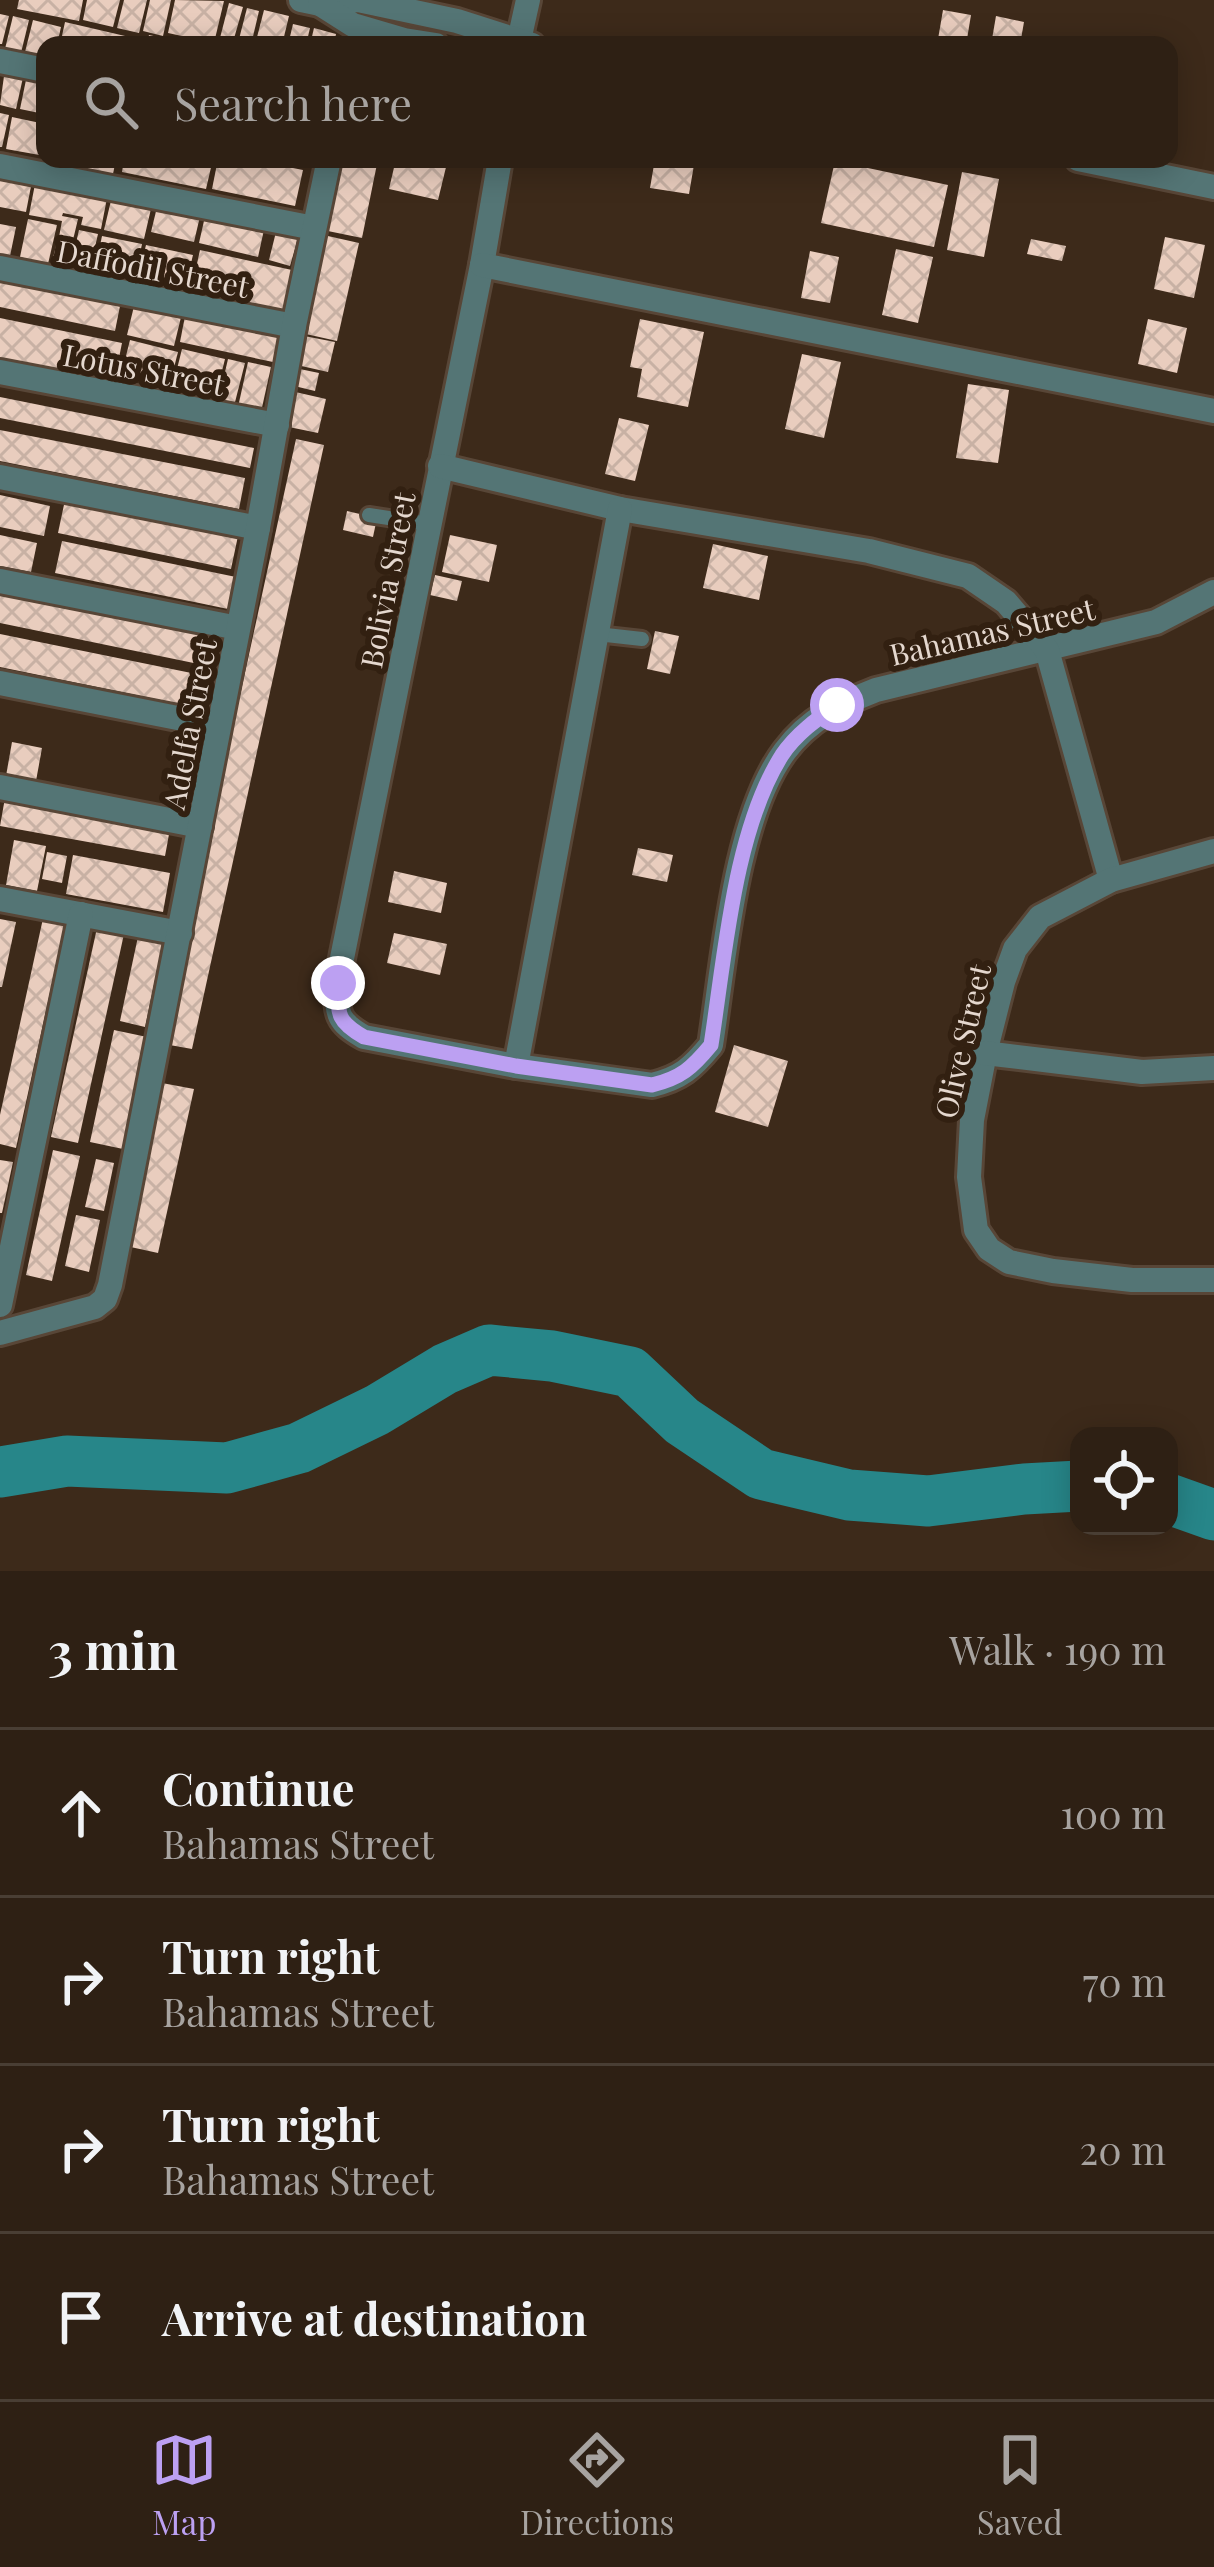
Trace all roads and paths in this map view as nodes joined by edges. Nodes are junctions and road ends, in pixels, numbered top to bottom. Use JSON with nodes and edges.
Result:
{"nodes":[{"id":1,"x":528,"y":0,"type":"edge"},
{"id":2,"x":310,"y":2,"type":"edge"},
{"id":3,"x":355,"y":17,"type":"edge"},
{"id":4,"x":395,"y":36,"type":"edge"},
{"id":5,"x":500,"y":36,"type":"edge"},
{"id":6,"x":524,"y":36,"type":"edge"},
{"id":7,"x":0,"y":61,"type":"edge"},
{"id":8,"x":36,"y":68,"type":"edge"},
{"id":9,"x":0,"y":166,"type":"edge"},
{"id":10,"x":326,"y":168,"type":"edge"},
{"id":11,"x":498,"y":168,"type":"edge"},
{"id":12,"x":1120,"y":168,"type":"edge"},
{"id":13,"x":1214,"y":188,"type":"edge"},
{"id":14,"x":314,"y":228,"type":"junction"},
{"id":15,"x":482,"y":265,"type":"junction"},
{"id":16,"x":0,"y":268,"type":"edge"},
{"id":17,"x":294,"y":326,"type":"junction"},
{"id":18,"x":0,"y":372,"type":"edge"},
{"id":19,"x":1214,"y":411,"type":"edge"},
{"id":20,"x":277,"y":425,"type":"junction"},
{"id":21,"x":440,"y":466,"type":"junction"},
{"id":22,"x":0,"y":477,"type":"edge"},
{"id":23,"x":620,"y":509,"type":"junction"},
{"id":24,"x":369,"y":515,"type":"dead end"},
{"id":25,"x":428,"y":524,"type":"junction"},
{"id":26,"x":258,"y":529,"type":"junction"},
{"id":27,"x":0,"y":581,"type":"edge"},
{"id":28,"x":1214,"y":592,"type":"edge"},
{"id":29,"x":238,"y":628,"type":"junction"},
{"id":30,"x":597,"y":634,"type":"junction"},
{"id":31,"x":642,"y":640,"type":"dead end"},
{"id":32,"x":1047,"y":650,"type":"junction"},
{"id":33,"x":0,"y":683,"type":"edge"},
{"id":34,"x":218,"y":726,"type":"junction"},
{"id":35,"x":0,"y":787,"type":"edge"},
{"id":36,"x":200,"y":826,"type":"junction"},
{"id":37,"x":1214,"y":851,"type":"edge"},
{"id":38,"x":1111,"y":880,"type":"junction"},
{"id":39,"x":0,"y":898,"type":"edge"},
{"id":40,"x":81,"y":914,"type":"junction"},
{"id":41,"x":180,"y":933,"type":"junction"},
{"id":42,"x":338,"y":1012,"type":"joint"},
{"id":43,"x":986,"y":1053,"type":"junction"},
{"id":44,"x":516,"y":1066,"type":"junction"},
{"id":45,"x":1214,"y":1068,"type":"edge"},
{"id":46,"x":1214,"y":1280,"type":"edge"},
{"id":47,"x":0,"y":1305,"type":"edge"},
{"id":48,"x":0,"y":1333,"type":"edge"}],
"edges":[{"from":1,"to":6,"type":"street"},
{"from":2,"to":3,"type":"street"},
{"from":3,"to":4,"type":"street"},
{"from":3,"to":5,"type":"street"},
{"from":7,"to":8,"type":"street"},
{"from":9,"to":14,"type":"street"},
{"from":10,"to":14,"type":"street","name":"Adelfa Street"},
{"from":11,"to":15,"type":"street","name":"Bolivia Street"},
{"from":12,"to":13,"type":"street"},
{"from":14,"to":17,"type":"street","name":"Adelfa Street"},
{"from":15,"to":19,"type":"street"},
{"from":15,"to":21,"type":"street","name":"Bolivia Street"},
{"from":16,"to":17,"type":"street","name":"Daffodil Street"},
{"from":17,"to":20,"type":"street","name":"Adelfa Street"},
{"from":18,"to":20,"type":"street","name":"Lotus Street"},
{"from":20,"to":26,"type":"street","name":"Adelfa Street"},
{"from":21,"to":23,"type":"street"},
{"from":21,"to":25,"type":"street","name":"Bolivia Street"},
{"from":22,"to":26,"type":"street"},
{"from":23,"to":30,"type":"street"},
{"from":23,"to":32,"type":"street"},
{"from":24,"to":25,"type":"lane"},
{"from":25,"to":42,"type":"street","name":"Bolivia Street"},
{"from":26,"to":29,"type":"street","name":"Adelfa Street"},
{"from":27,"to":29,"type":"street"},
{"from":28,"to":32,"type":"street","name":"Bahamas Street"},
{"from":29,"to":34,"type":"street","name":"Adelfa Street"},
{"from":30,"to":31,"type":"lane"},
{"from":30,"to":44,"type":"street"},
{"from":32,"to":38,"type":"street"},
{"from":32,"to":44,"type":"street","name":"Bahamas Street"},
{"from":33,"to":34,"type":"street"},
{"from":34,"to":36,"type":"street","name":"Adelfa Street"},
{"from":35,"to":36,"type":"street"},
{"from":36,"to":41,"type":"street","name":"Adelfa Street"},
{"from":37,"to":38,"type":"street","name":"Olive Street"},
{"from":38,"to":43,"type":"street","name":"Olive Street"},
{"from":39,"to":40,"type":"street"},
{"from":40,"to":41,"type":"street"},
{"from":40,"to":47,"type":"street"},
{"from":41,"to":48,"type":"street","name":"Adelfa Street"},
{"from":42,"to":44,"type":"street","name":"Bahamas Street"},
{"from":43,"to":45,"type":"street"},
{"from":43,"to":46,"type":"street","name":"Olive Street"}]}
